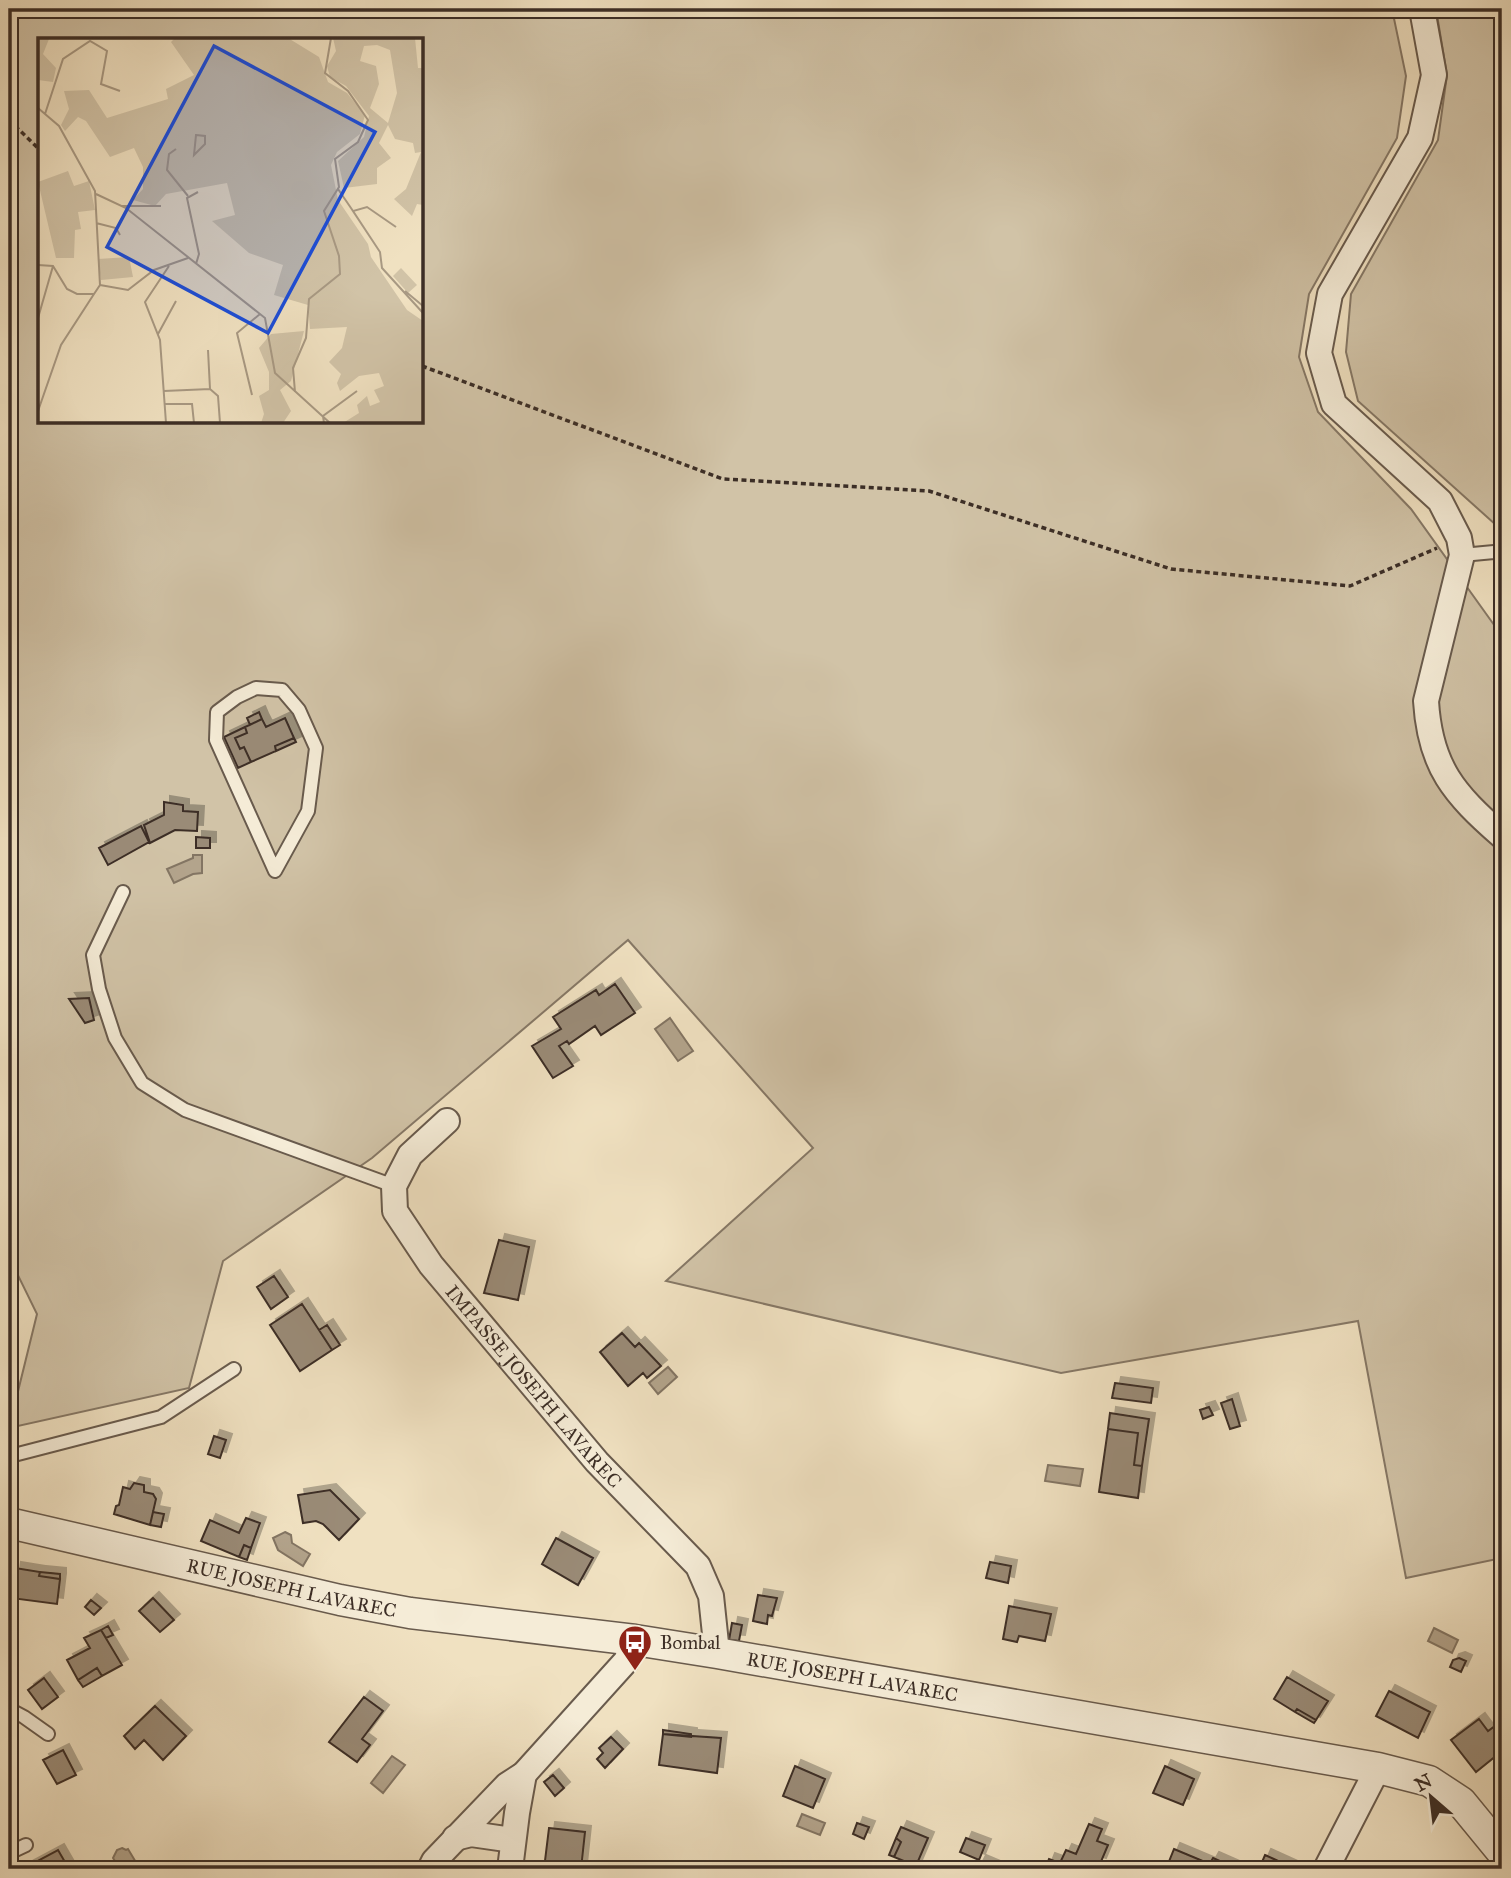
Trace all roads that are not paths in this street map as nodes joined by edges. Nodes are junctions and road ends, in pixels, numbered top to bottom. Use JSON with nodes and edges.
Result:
{"nodes":[{"id":1,"x":1422,"y":9,"type":"edge"},
{"id":2,"x":1460,"y":547,"type":"junction"},
{"id":3,"x":1502,"y":555,"type":"edge"},
{"id":4,"x":1502,"y":836,"type":"edge"},
{"id":5,"x":275,"y":872,"type":"joint"},
{"id":6,"x":123,"y":892,"type":"dead end"},
{"id":7,"x":447,"y":1121,"type":"dead end"},
{"id":8,"x":394,"y":1186,"type":"junction"},
{"id":9,"x":234,"y":1370,"type":"dead end"},
{"id":10,"x":9,"y":1458,"type":"edge"},
{"id":11,"x":9,"y":1523,"type":"edge"},
{"id":12,"x":635,"y":1640,"type":"junction"},
{"id":13,"x":717,"y":1653,"type":"junction"},
{"id":14,"x":9,"y":1709,"type":"edge"},
{"id":15,"x":48,"y":1734,"type":"dead end"},
{"id":16,"x":1378,"y":1768,"type":"junction"},
{"id":17,"x":524,"y":1774,"type":"junction"},
{"id":18,"x":456,"y":1838,"type":"junction"},
{"id":19,"x":513,"y":1840,"type":"junction"},
{"id":20,"x":26,"y":1845,"type":"dead end"},
{"id":21,"x":1502,"y":1852,"type":"edge"},
{"id":22,"x":9,"y":1853,"type":"edge"},
{"id":23,"x":430,"y":1869,"type":"edge"},
{"id":24,"x":510,"y":1869,"type":"edge"},
{"id":25,"x":1326,"y":1869,"type":"edge"}],
"edges":[{"from":1,"to":2,"type":"street"},
{"from":2,"to":3,"type":"lane"},
{"from":2,"to":4,"type":"street"},
{"from":5,"to":5,"type":"lane"},
{"from":6,"to":8,"type":"lane"},
{"from":7,"to":8,"type":"street"},
{"from":8,"to":13,"type":"street","name":"IMPASSE JOSEPH LAVAREC"},
{"from":9,"to":10,"type":"lane"},
{"from":11,"to":12,"type":"street","name":"RUE JOSEPH LAVAREC"},
{"from":12,"to":13,"type":"street","name":"RUE JOSEPH LAVAREC"},
{"from":12,"to":17,"type":"street"},
{"from":13,"to":16,"type":"street","name":"RUE JOSEPH LAVAREC"},
{"from":14,"to":15,"type":"lane"},
{"from":16,"to":21,"type":"street","name":"RUE JOSEPH LAVAREC"},
{"from":16,"to":25,"type":"street"},
{"from":17,"to":18,"type":"street"},
{"from":17,"to":19,"type":"street"},
{"from":18,"to":19,"type":"street"},
{"from":18,"to":23,"type":"street"},
{"from":19,"to":24,"type":"street"},
{"from":20,"to":22,"type":"lane"}]}
